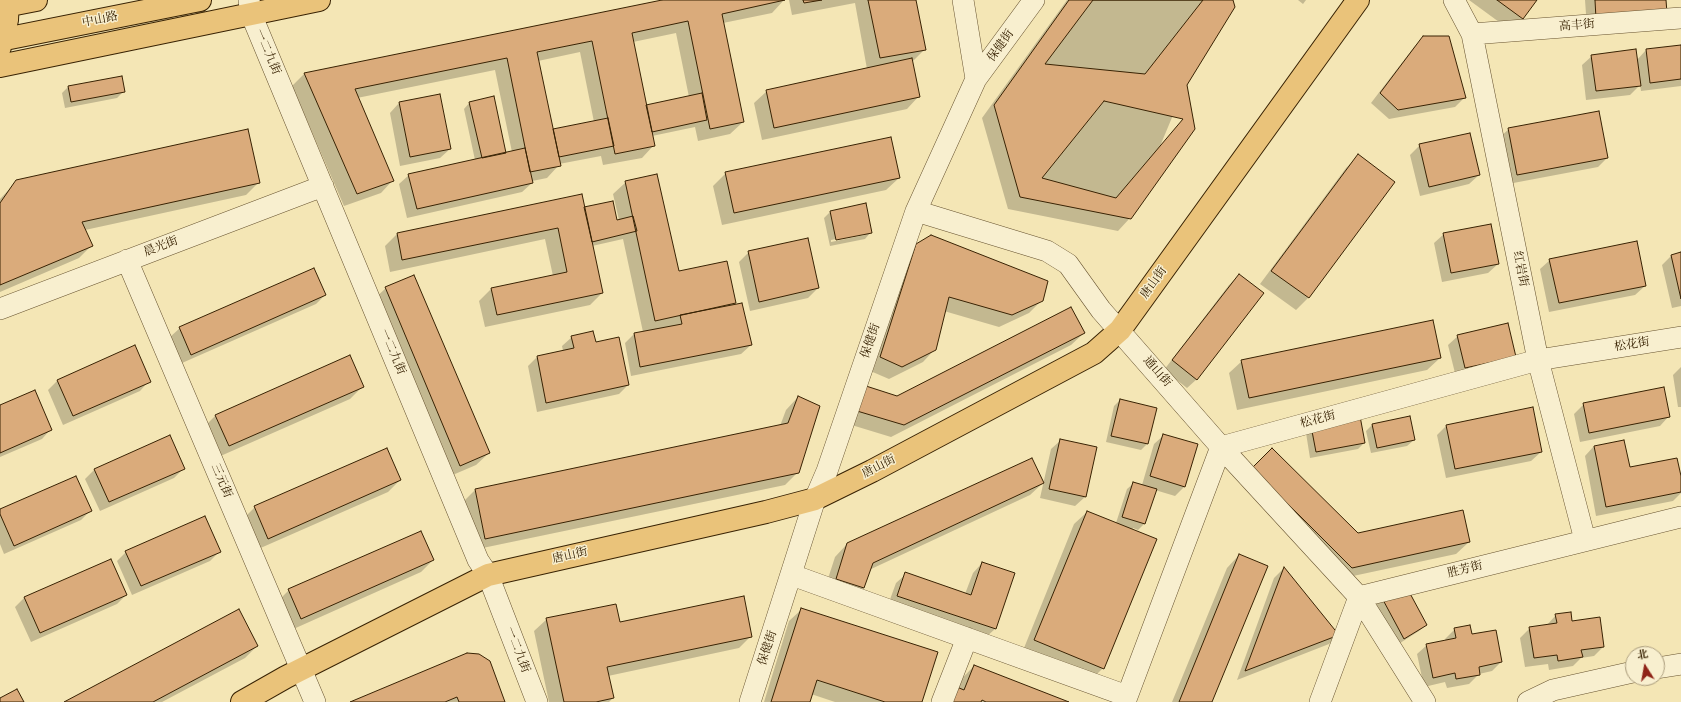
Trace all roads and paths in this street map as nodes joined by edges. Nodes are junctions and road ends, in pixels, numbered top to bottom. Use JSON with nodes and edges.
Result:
{"nodes":[{"id":1,"x":36,"y":0,"type":"edge"},
{"id":2,"x":200,"y":0,"type":"edge"},
{"id":3,"x":319,"y":0,"type":"edge"},
{"id":4,"x":963,"y":0,"type":"edge"},
{"id":5,"x":1034,"y":0,"type":"edge"},
{"id":6,"x":1358,"y":0,"type":"edge"},
{"id":7,"x":1454,"y":0,"type":"edge"},
{"id":8,"x":5,"y":4,"type":"edge"},
{"id":9,"x":250,"y":7,"type":"edge"},
{"id":10,"x":1681,"y":18,"type":"edge"},
{"id":11,"x":53,"y":29,"type":"junction"},
{"id":12,"x":1472,"y":34,"type":"junction"},
{"id":13,"x":1,"y":42,"type":"edge"},
{"id":14,"x":40,"y":57,"type":"junction"},
{"id":15,"x":0,"y":61,"type":"edge"},
{"id":16,"x":0,"y":66,"type":"edge"},
{"id":17,"x":976,"y":79,"type":"junction"},
{"id":18,"x":0,"y":80,"type":"edge"},
{"id":19,"x":323,"y":186,"type":"junction"},
{"id":20,"x":916,"y":211,"type":"junction"},
{"id":21,"x":127,"y":260,"type":"junction"},
{"id":22,"x":0,"y":309,"type":"edge"},
{"id":23,"x":1120,"y":330,"type":"junction"},
{"id":24,"x":1681,"y":337,"type":"edge"},
{"id":25,"x":1538,"y":360,"type":"junction"},
{"id":26,"x":1221,"y":447,"type":"junction"},
{"id":27,"x":815,"y":499,"type":"junction"},
{"id":28,"x":1681,"y":517,"type":"edge"},
{"id":29,"x":1585,"y":540,"type":"junction"},
{"id":30,"x":488,"y":575,"type":"junction"},
{"id":31,"x":792,"y":575,"type":"junction"},
{"id":32,"x":1359,"y":597,"type":"junction"},
{"id":33,"x":967,"y":638,"type":"junction"},
{"id":34,"x":1681,"y":664,"type":"edge"},
{"id":35,"x":1665,"y":667,"type":"edge"},
{"id":36,"x":301,"y":670,"type":"junction"},
{"id":37,"x":1625,"y":674,"type":"edge"},
{"id":38,"x":1126,"y":699,"type":"edge"},
{"id":39,"x":242,"y":702,"type":"edge"},
{"id":40,"x":314,"y":702,"type":"edge"},
{"id":41,"x":537,"y":702,"type":"edge"},
{"id":42,"x":750,"y":702,"type":"edge"},
{"id":43,"x":942,"y":702,"type":"edge"},
{"id":44,"x":1320,"y":702,"type":"edge"},
{"id":45,"x":1425,"y":702,"type":"edge"},
{"id":46,"x":1528,"y":702,"type":"edge"}],
"edges":[{"from":1,"to":8,"type":"main road"},
{"from":2,"to":11,"type":"main road","name":"中山路"},
{"from":3,"to":9,"type":"main road"},
{"from":4,"to":17,"type":"street"},
{"from":5,"to":17,"type":"street","name":"保健街"},
{"from":6,"to":23,"type":"main road","name":"唐山街"},
{"from":7,"to":12,"type":"street","name":"红岩街"},
{"from":8,"to":13,"type":"main road"},
{"from":9,"to":14,"type":"main road"},
{"from":9,"to":19,"type":"street","name":"一二九街"},
{"from":10,"to":12,"type":"street","name":"高丰街"},
{"from":11,"to":13,"type":"main road","name":"中山路"},
{"from":11,"to":15,"type":"main road"},
{"from":12,"to":25,"type":"street","name":"红岩街"},
{"from":14,"to":16,"type":"main road"},
{"from":14,"to":18,"type":"main road"},
{"from":17,"to":20,"type":"street","name":"保健街"},
{"from":19,"to":21,"type":"street","name":"晨光街"},
{"from":19,"to":30,"type":"street","name":"一二九街"},
{"from":20,"to":23,"type":"street","name":"通山街"},
{"from":20,"to":27,"type":"street","name":"保健街"},
{"from":21,"to":22,"type":"street","name":"晨光街"},
{"from":21,"to":36,"type":"street","name":"三元街"},
{"from":23,"to":26,"type":"street","name":"通山街"},
{"from":23,"to":27,"type":"main road","name":"唐山街"},
{"from":24,"to":25,"type":"street","name":"松花街"},
{"from":25,"to":26,"type":"street","name":"松花街"},
{"from":25,"to":29,"type":"street","name":"红岩街"},
{"from":26,"to":32,"type":"street","name":"通山街"},
{"from":26,"to":38,"type":"street"},
{"from":27,"to":30,"type":"main road","name":"唐山街"},
{"from":27,"to":31,"type":"street","name":"保健街"},
{"from":28,"to":29,"type":"street","name":"胜芳街"},
{"from":29,"to":32,"type":"street","name":"胜芳街"},
{"from":30,"to":36,"type":"main road","name":"唐山街"},
{"from":30,"to":41,"type":"street","name":"一二九街"},
{"from":31,"to":33,"type":"street"},
{"from":31,"to":42,"type":"street","name":"保健街"},
{"from":32,"to":44,"type":"street"},
{"from":32,"to":45,"type":"street","name":"通山街"},
{"from":33,"to":38,"type":"street"},
{"from":33,"to":43,"type":"street"},
{"from":34,"to":35,"type":"street"},
{"from":36,"to":39,"type":"main road","name":"唐山街"},
{"from":36,"to":40,"type":"street","name":"三元街"},
{"from":37,"to":46,"type":"street"}]}
